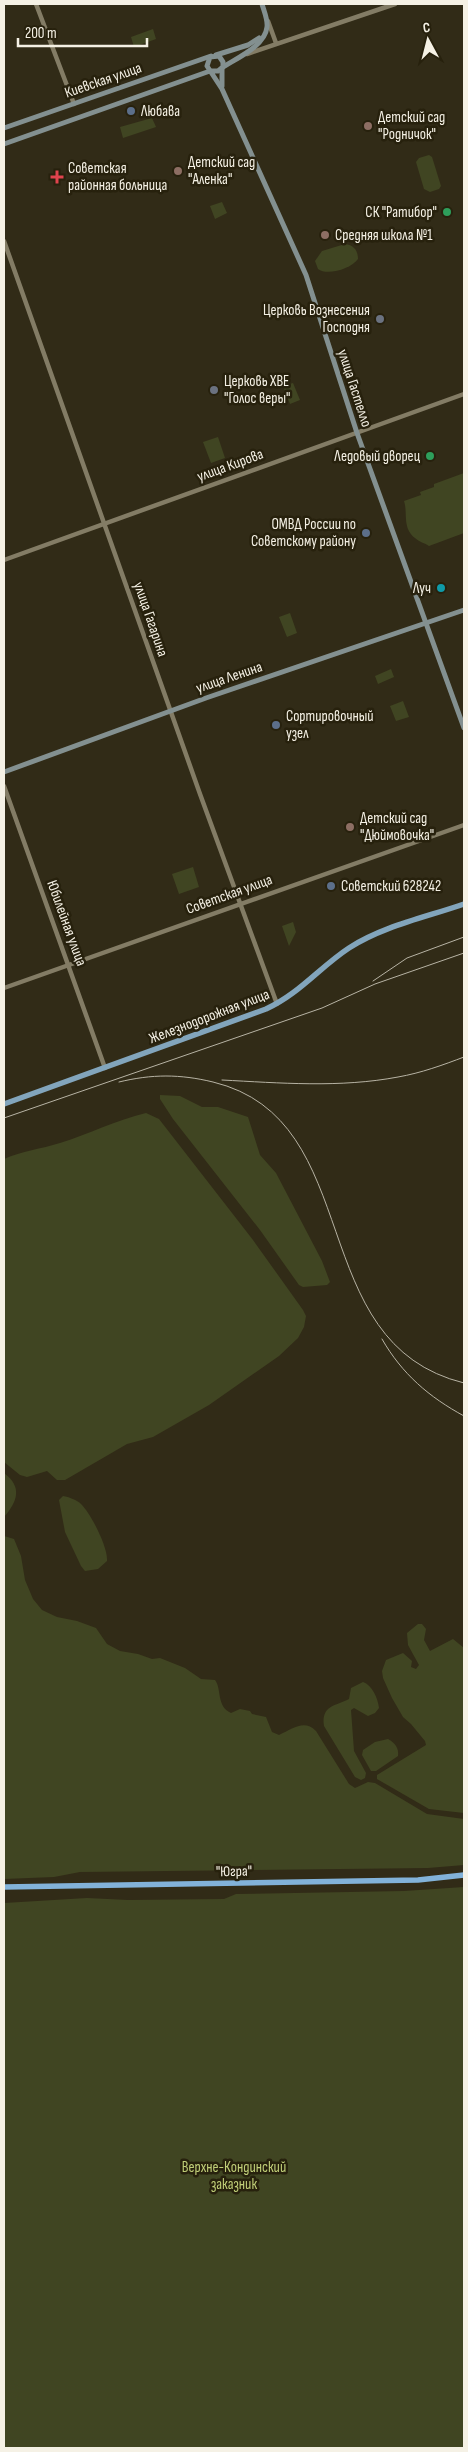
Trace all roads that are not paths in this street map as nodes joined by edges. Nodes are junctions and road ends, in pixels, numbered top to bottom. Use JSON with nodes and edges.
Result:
{"nodes":[{"id":1,"x":36,"y":4,"type":"edge"},
{"id":2,"x":262,"y":4,"type":"edge"},
{"id":3,"x":395,"y":4,"type":"edge"},
{"id":4,"x":266,"y":17,"type":"junction"},
{"id":5,"x":276,"y":43,"type":"junction"},
{"id":6,"x":258,"y":44,"type":"junction"},
{"id":7,"x":248,"y":45,"type":"junction"},
{"id":8,"x":212,"y":56,"type":"junction"},
{"id":9,"x":236,"y":59,"type":"junction"},
{"id":10,"x":222,"y":68,"type":"junction"},
{"id":11,"x":211,"y":71,"type":"junction"},
{"id":12,"x":222,"y":89,"type":"junction"},
{"id":13,"x":74,"y":104,"type":"junction"},
{"id":14,"x":4,"y":128,"type":"edge"},
{"id":15,"x":4,"y":144,"type":"edge"},
{"id":16,"x":4,"y":241,"type":"edge"},
{"id":17,"x":464,"y":394,"type":"edge"},
{"id":18,"x":357,"y":433,"type":"junction"},
{"id":19,"x":104,"y":524,"type":"junction"},
{"id":20,"x":4,"y":560,"type":"edge"},
{"id":21,"x":464,"y":610,"type":"edge"},
{"id":22,"x":427,"y":623,"type":"junction"},
{"id":23,"x":170,"y":711,"type":"junction"},
{"id":24,"x":464,"y":728,"type":"edge"},
{"id":25,"x":4,"y":772,"type":"edge"},
{"id":26,"x":4,"y":786,"type":"edge"},
{"id":27,"x":464,"y":825,"type":"edge"},
{"id":28,"x":239,"y":903,"type":"junction"},
{"id":29,"x":464,"y":904,"type":"edge"},
{"id":30,"x":69,"y":965,"type":"junction"},
{"id":31,"x":4,"y":988,"type":"edge"},
{"id":32,"x":277,"y":1004,"type":"junction"},
{"id":33,"x":106,"y":1068,"type":"junction"},
{"id":34,"x":4,"y":1104,"type":"edge"},
{"id":35,"x":464,"y":1876,"type":"edge"},
{"id":36,"x":4,"y":1887,"type":"edge"}],
"edges":[{"from":1,"to":13,"type":"street"},
{"from":2,"to":4,"type":"main road"},
{"from":3,"to":5,"type":"street"},
{"from":4,"to":5,"type":"street"},
{"from":4,"to":6,"type":"main road"},
{"from":4,"to":7,"type":"main road"},
{"from":5,"to":6,"type":"street"},
{"from":5,"to":9,"type":"street"},
{"from":6,"to":7,"type":"main road","name":"Киевская улица"},
{"from":6,"to":9,"type":"main road"},
{"from":7,"to":8,"type":"main road","name":"Киевская улица"},
{"from":8,"to":10,"type":"main road"},
{"from":8,"to":11,"type":"main road"},
{"from":8,"to":13,"type":"main road","name":"Киевская улица"},
{"from":9,"to":10,"type":"main road"},
{"from":10,"to":11,"type":"main road"},
{"from":10,"to":12,"type":"main road"},
{"from":11,"to":12,"type":"main road","name":"улица Гастелло"},
{"from":11,"to":15,"type":"main road","name":"Киевская улица"},
{"from":12,"to":18,"type":"main road","name":"улица Гастелло"},
{"from":13,"to":14,"type":"main road","name":"Киевская улица"},
{"from":16,"to":19,"type":"street","name":"улица Гагарина"},
{"from":17,"to":18,"type":"street","name":"улица Кирова"},
{"from":18,"to":19,"type":"street","name":"улица Кирова"},
{"from":18,"to":22,"type":"main road","name":"улица Гастелло"},
{"from":19,"to":20,"type":"street","name":"улица Кирова"},
{"from":19,"to":23,"type":"street","name":"улица Гагарина"},
{"from":21,"to":22,"type":"main road","name":"улица Ленина"},
{"from":22,"to":23,"type":"main road","name":"улица Ленина"},
{"from":22,"to":24,"type":"main road","name":"улица Гастелло"},
{"from":23,"to":25,"type":"main road","name":"улица Ленина"},
{"from":23,"to":28,"type":"street","name":"улица Гагарина"},
{"from":26,"to":30,"type":"street","name":"Юбилейная улица"},
{"from":27,"to":28,"type":"street","name":"Советская улица"},
{"from":28,"to":30,"type":"street","name":"Советская улица"},
{"from":28,"to":32,"type":"street","name":"улица Гагарина"},
{"from":29,"to":32,"type":"main road","name":"Железнодорожная улица"},
{"from":30,"to":31,"type":"street","name":"Советская улица"},
{"from":30,"to":33,"type":"street","name":"Юбилейная улица"},
{"from":32,"to":33,"type":"main road","name":"Железнодорожная улица"},
{"from":33,"to":34,"type":"main road","name":"Железнодорожная улица"},
{"from":35,"to":36,"type":"highway","name":"\"Югра\""}]}
